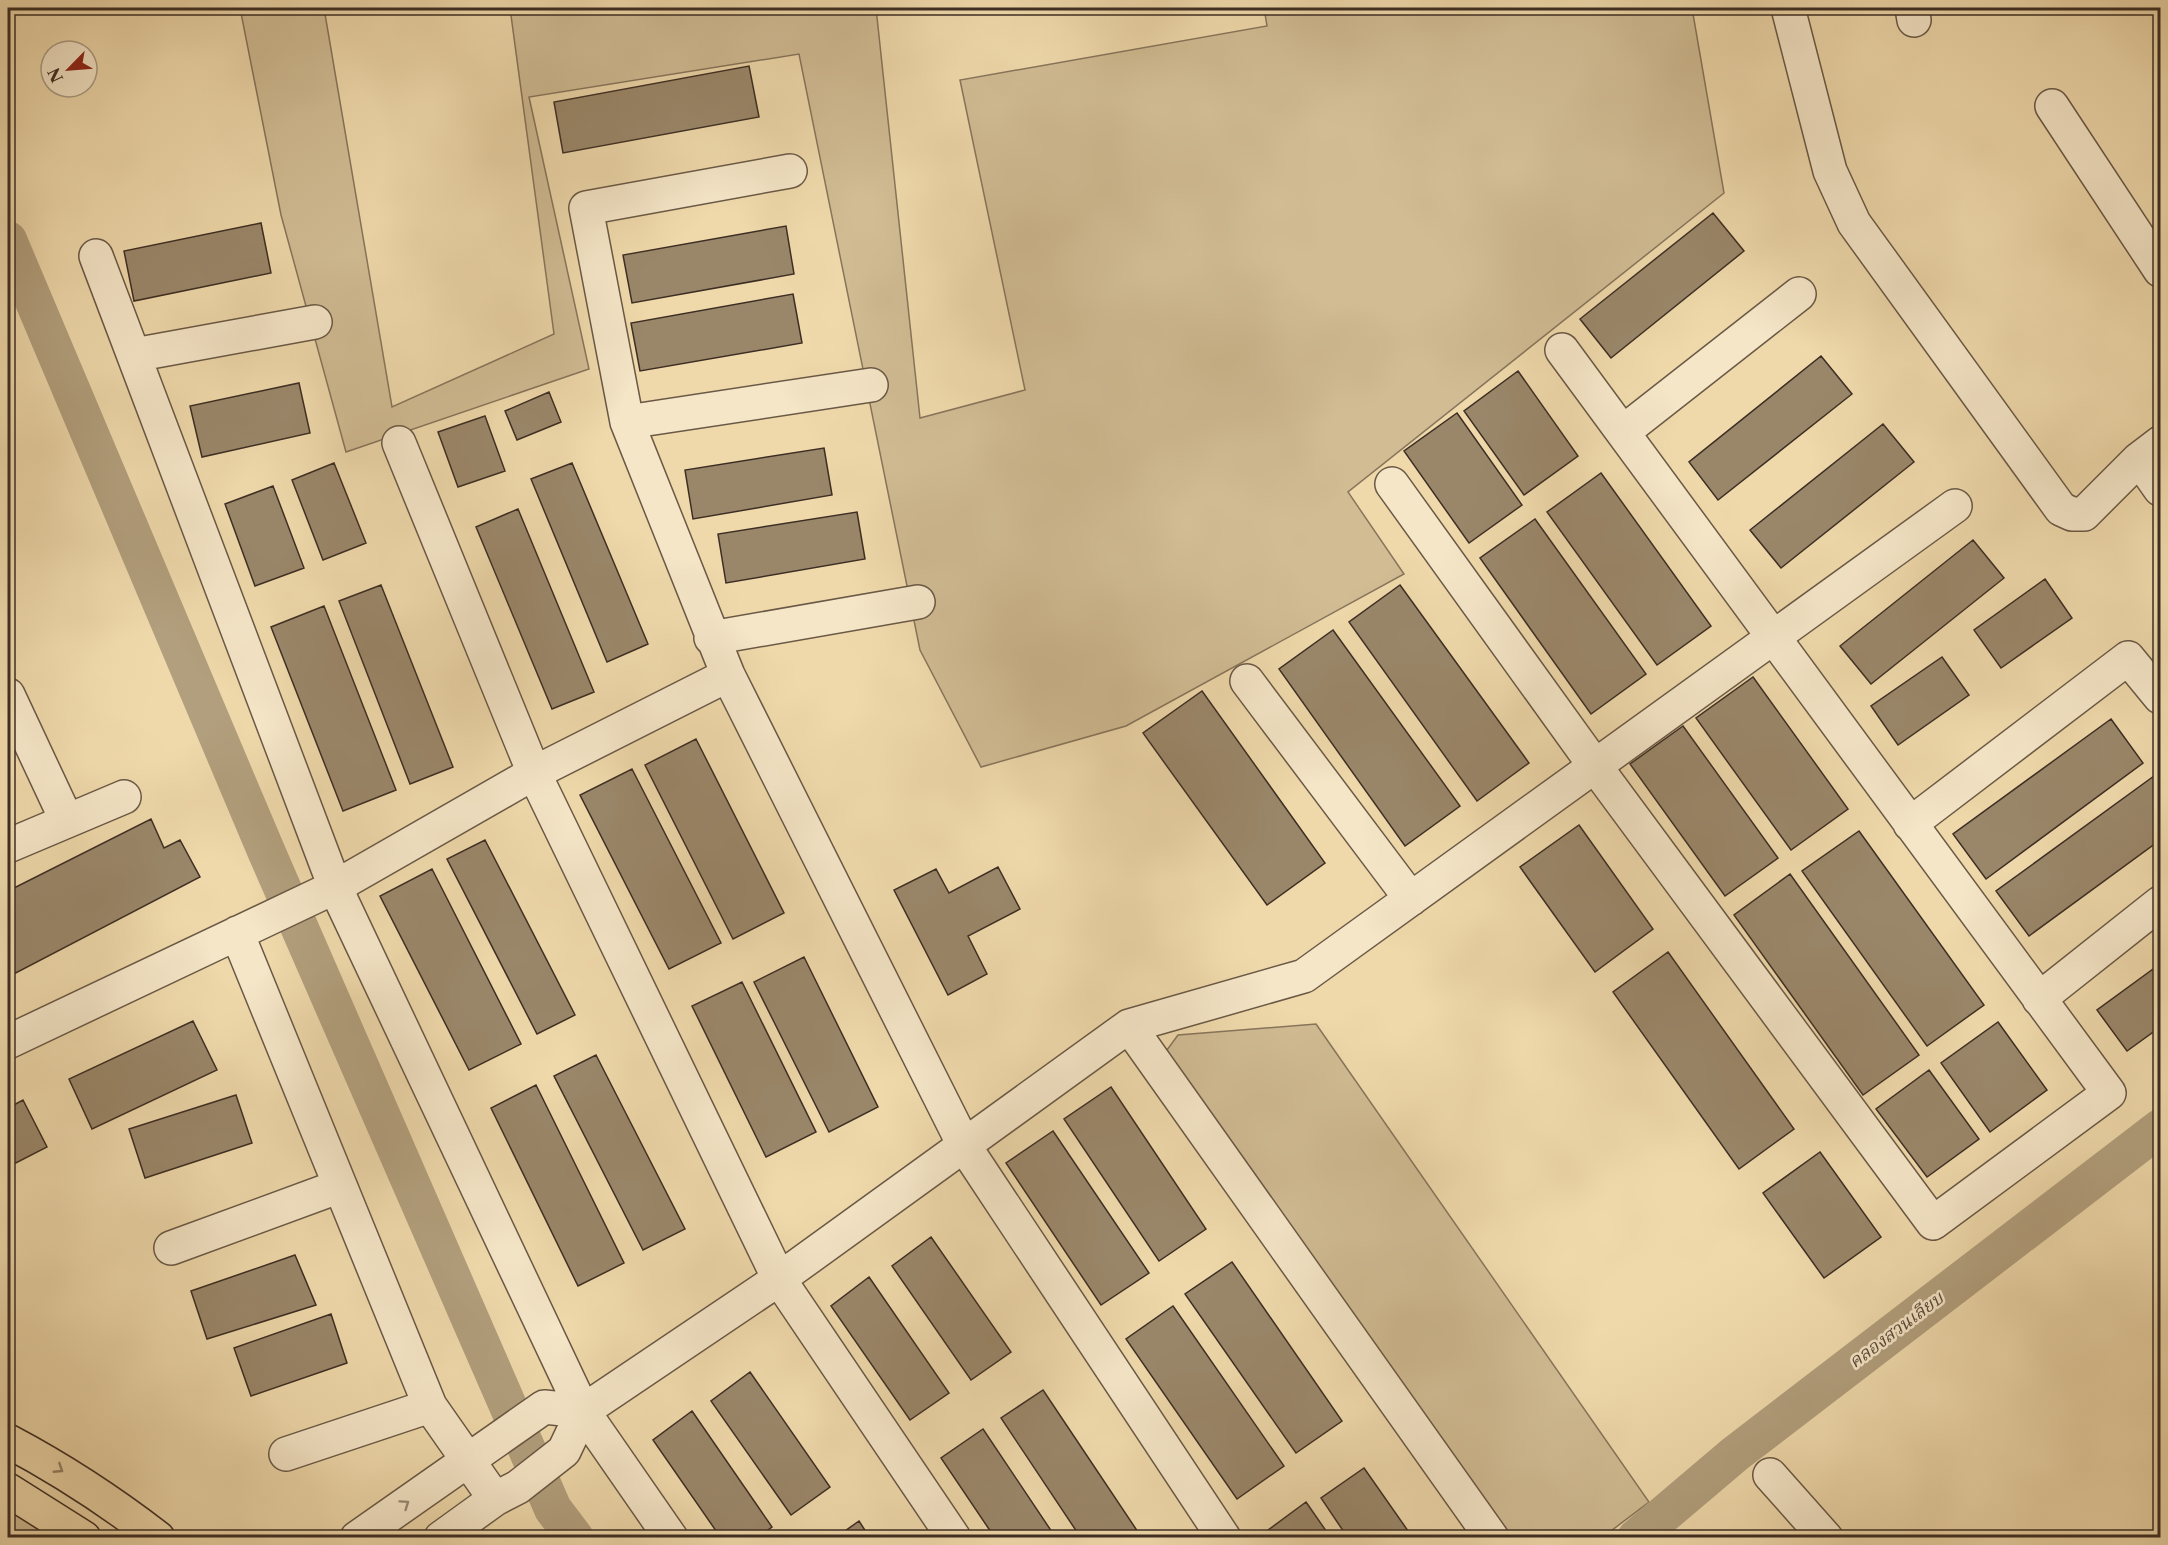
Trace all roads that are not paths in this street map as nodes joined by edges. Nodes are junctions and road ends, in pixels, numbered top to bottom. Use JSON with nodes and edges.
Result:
{"nodes":[{"id":1,"x":1788,"y":8,"type":"edge"},
{"id":2,"x":2052,"y":106,"type":"dead end"},
{"id":3,"x":790,"y":171,"type":"dead end"},
{"id":4,"x":96,"y":256,"type":"dead end"},
{"id":5,"x":2160,"y":270,"type":"edge"},
{"id":6,"x":1799,"y":294,"type":"dead end"},
{"id":7,"x":315,"y":322,"type":"dead end"},
{"id":8,"x":1562,"y":350,"type":"dead end"},
{"id":9,"x":135,"y":355,"type":"junction"},
{"id":10,"x":871,"y":385,"type":"dead end"},
{"id":11,"x":627,"y":422,"type":"junction"},
{"id":12,"x":1623,"y":432,"type":"junction"},
{"id":13,"x":399,"y":443,"type":"dead end"},
{"id":14,"x":2150,"y":451,"type":"edge"},
{"id":15,"x":1392,"y":484,"type":"dead end"},
{"id":16,"x":2160,"y":489,"type":"edge"},
{"id":17,"x":1955,"y":506,"type":"dead end"},
{"id":18,"x":918,"y":602,"type":"dead end"},
{"id":19,"x":1774,"y":637,"type":"junction"},
{"id":20,"x":711,"y":638,"type":"junction"},
{"id":21,"x":728,"y":675,"type":"junction"},
{"id":22,"x":1247,"y":681,"type":"dead end"},
{"id":23,"x":8,"y":694,"type":"edge"},
{"id":24,"x":2160,"y":697,"type":"edge"},
{"id":25,"x":1595,"y":765,"type":"junction"},
{"id":26,"x":534,"y":773,"type":"junction"},
{"id":27,"x":124,"y":797,"type":"dead end"},
{"id":28,"x":67,"y":821,"type":"junction"},
{"id":29,"x":1910,"y":824,"type":"junction"},
{"id":30,"x":8,"y":846,"type":"edge"},
{"id":31,"x":321,"y":893,"type":"junction"},
{"id":32,"x":1411,"y":899,"type":"junction"},
{"id":33,"x":2160,"y":903,"type":"edge"},
{"id":34,"x":237,"y":933,"type":"junction"},
{"id":35,"x":2039,"y":999,"type":"junction"},
{"id":36,"x":1129,"y":1026,"type":"junction"},
{"id":37,"x":8,"y":1042,"type":"edge"},
{"id":38,"x":965,"y":1147,"type":"junction"},
{"id":39,"x":340,"y":1186,"type":"junction"},
{"id":40,"x":171,"y":1248,"type":"dead end"},
{"id":41,"x":779,"y":1279,"type":"junction"},
{"id":42,"x":430,"y":1406,"type":"junction"},
{"id":43,"x":582,"y":1412,"type":"junction"},
{"id":44,"x":8,"y":1441,"type":"edge"},
{"id":45,"x":480,"y":1451,"type":"junction"},
{"id":46,"x":286,"y":1454,"type":"dead end"},
{"id":47,"x":1770,"y":1475,"type":"dead end"},
{"id":48,"x":8,"y":1490,"type":"edge"},
{"id":49,"x":506,"y":1493,"type":"junction"},
{"id":50,"x":84,"y":1538,"type":"edge"},
{"id":51,"x":158,"y":1538,"type":"edge"},
{"id":52,"x":357,"y":1538,"type":"edge"},
{"id":53,"x":441,"y":1538,"type":"edge"},
{"id":54,"x":671,"y":1538,"type":"edge"},
{"id":55,"x":954,"y":1538,"type":"edge"},
{"id":56,"x":1224,"y":1538,"type":"edge"},
{"id":57,"x":1492,"y":1538,"type":"edge"},
{"id":58,"x":1826,"y":1538,"type":"edge"}],
"edges":[{"from":1,"to":14,"type":"street"},
{"from":2,"to":5,"type":"street"},
{"from":3,"to":11,"type":"street"},
{"from":4,"to":9,"type":"street"},
{"from":6,"to":12,"type":"street"},
{"from":7,"to":9,"type":"street"},
{"from":8,"to":12,"type":"street"},
{"from":9,"to":31,"type":"street"},
{"from":10,"to":11,"type":"street"},
{"from":11,"to":20,"type":"street"},
{"from":12,"to":19,"type":"street"},
{"from":13,"to":26,"type":"street"},
{"from":14,"to":16,"type":"street"},
{"from":15,"to":25,"type":"street"},
{"from":17,"to":19,"type":"street"},
{"from":18,"to":20,"type":"street"},
{"from":19,"to":25,"type":"street"},
{"from":19,"to":29,"type":"street"},
{"from":20,"to":21,"type":"street"},
{"from":21,"to":26,"type":"street"},
{"from":21,"to":38,"type":"street"},
{"from":22,"to":32,"type":"street"},
{"from":23,"to":28,"type":"street"},
{"from":24,"to":29,"type":"street"},
{"from":25,"to":32,"type":"street"},
{"from":25,"to":35,"type":"street"},
{"from":26,"to":31,"type":"street"},
{"from":26,"to":41,"type":"street"},
{"from":27,"to":28,"type":"street"},
{"from":28,"to":30,"type":"street"},
{"from":29,"to":35,"type":"street"},
{"from":31,"to":34,"type":"street"},
{"from":31,"to":43,"type":"street"},
{"from":32,"to":36,"type":"street"},
{"from":33,"to":35,"type":"street"},
{"from":34,"to":37,"type":"street"},
{"from":34,"to":39,"type":"street"},
{"from":36,"to":38,"type":"street"},
{"from":36,"to":57,"type":"street"},
{"from":38,"to":41,"type":"street"},
{"from":38,"to":56,"type":"street"},
{"from":39,"to":40,"type":"street"},
{"from":39,"to":42,"type":"street"},
{"from":41,"to":43,"type":"street"},
{"from":41,"to":55,"type":"street"},
{"from":42,"to":45,"type":"street"},
{"from":42,"to":46,"type":"street"},
{"from":43,"to":45,"type":"street"},
{"from":43,"to":49,"type":"street"},
{"from":43,"to":54,"type":"street"},
{"from":44,"to":51,"type":"main road","one_way":true},
{"from":45,"to":49,"type":"street"},
{"from":52,"to":45,"type":"street","one_way":true},
{"from":47,"to":58,"type":"street"},
{"from":48,"to":50,"type":"main road"},
{"from":49,"to":53,"type":"street"}]}
